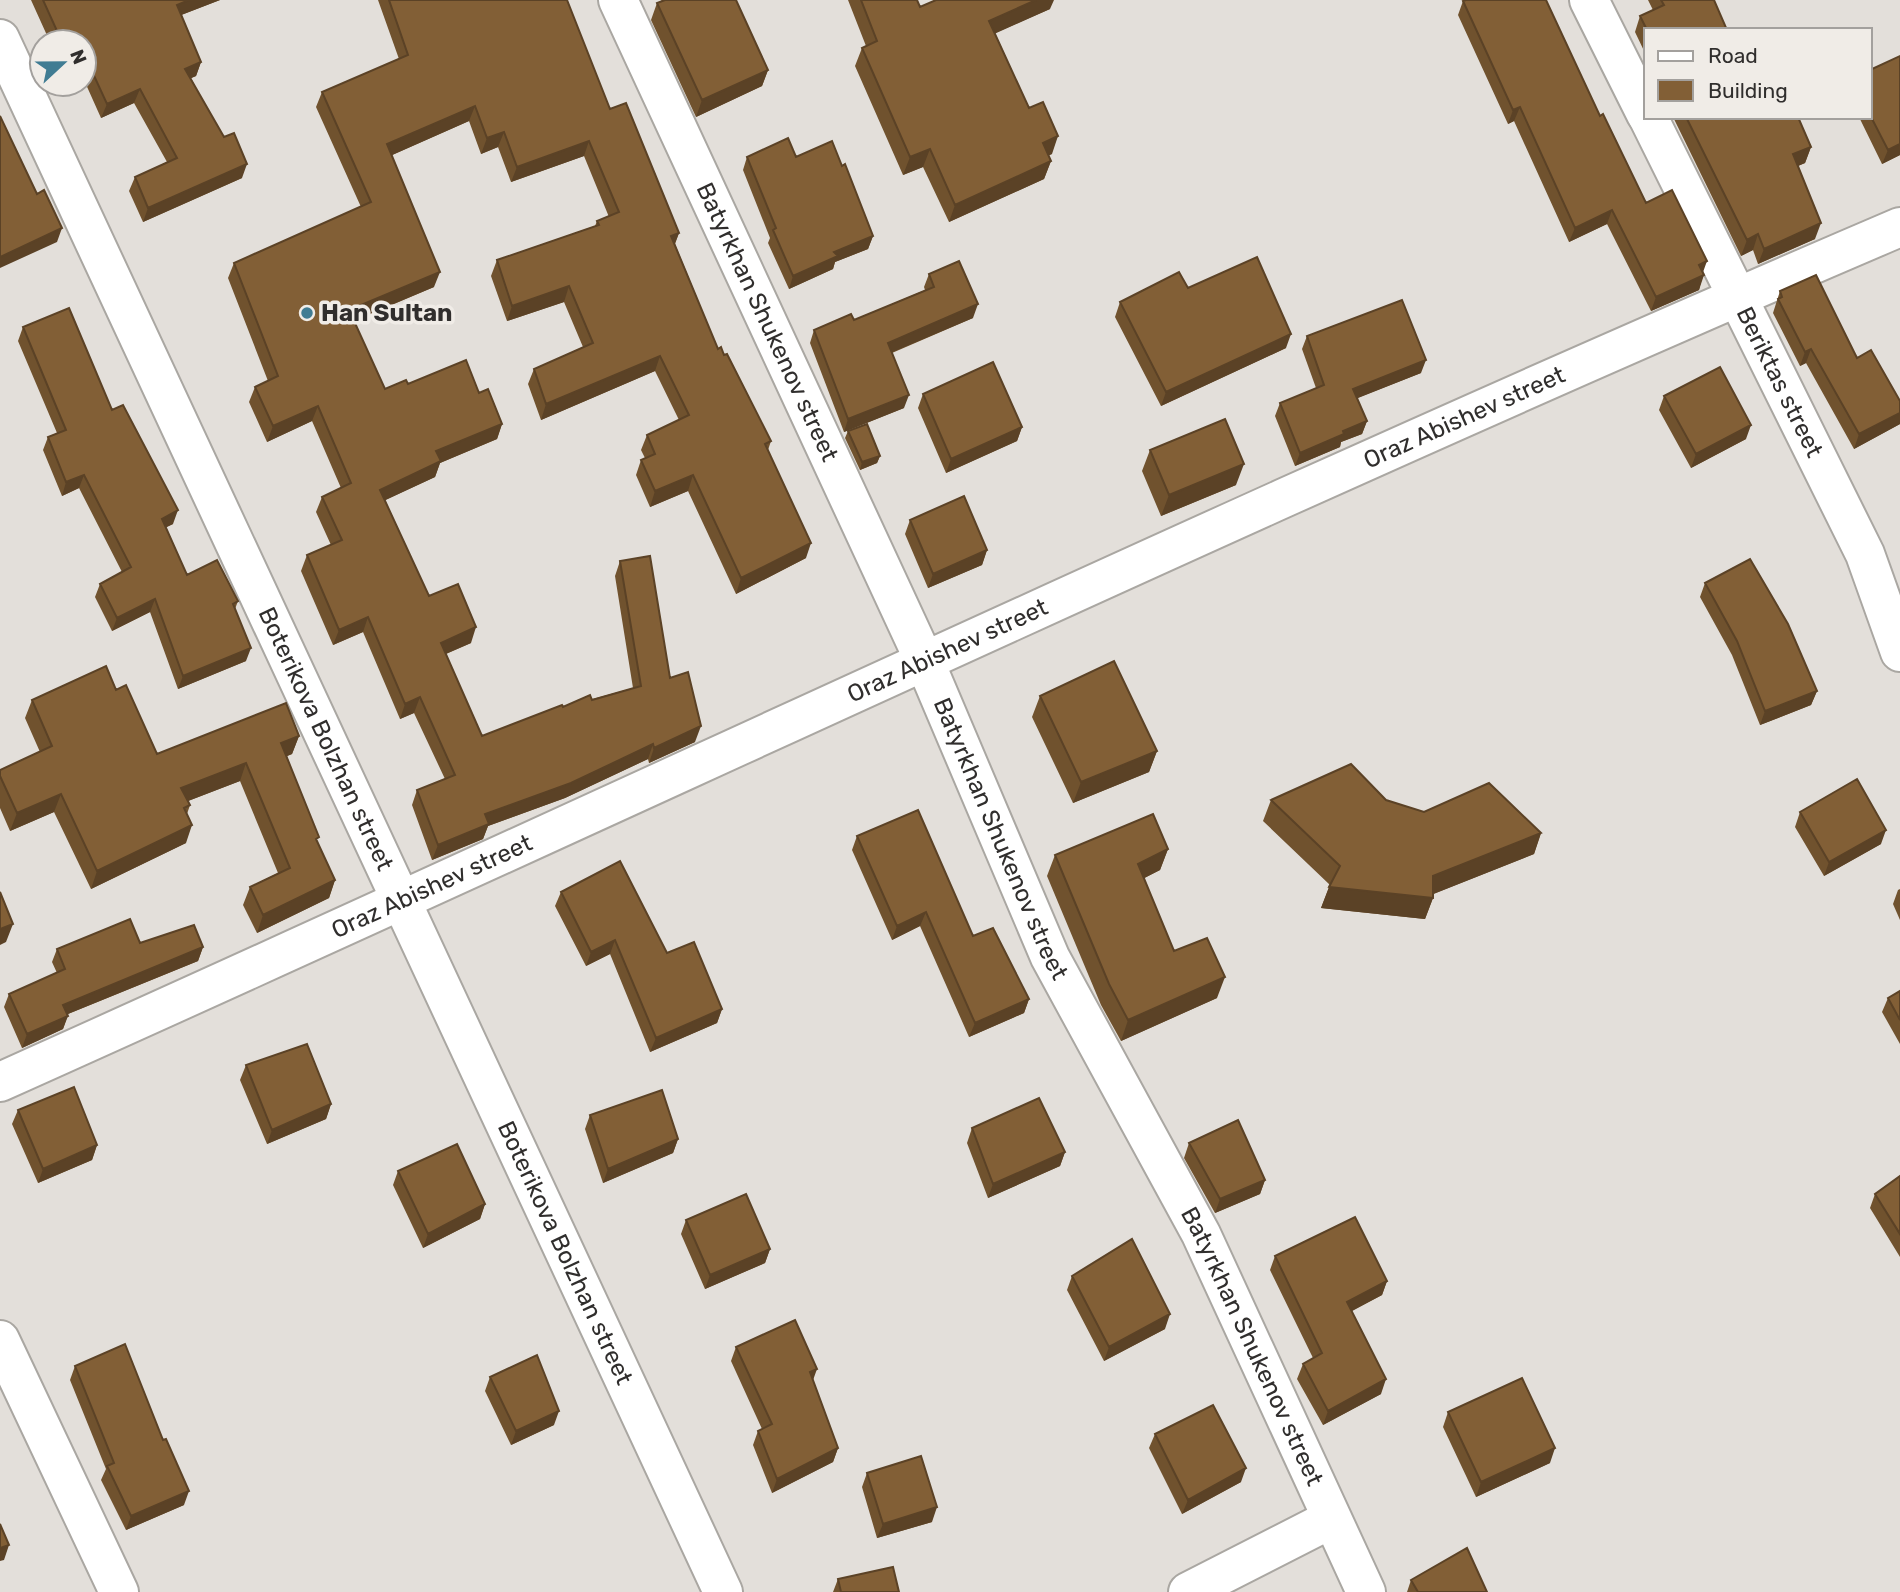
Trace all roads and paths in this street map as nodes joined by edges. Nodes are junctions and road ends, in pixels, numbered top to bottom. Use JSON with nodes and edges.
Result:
{"nodes":[{"id":1,"x":618,"y":0,"type":"edge"},
{"id":2,"x":1589,"y":0,"type":"edge"},
{"id":3,"x":0,"y":39,"type":"edge"},
{"id":4,"x":1644,"y":109,"type":"edge"},
{"id":5,"x":1649,"y":119,"type":"edge"},
{"id":6,"x":1900,"y":227,"type":"edge"},
{"id":7,"x":1739,"y":296,"type":"junction"},
{"id":8,"x":1900,"y":652,"type":"edge"},
{"id":9,"x":924,"y":660,"type":"junction"},
{"id":10,"x":404,"y":901,"type":"junction"},
{"id":11,"x":0,"y":1082,"type":"edge"},
{"id":12,"x":0,"y":1340,"type":"edge"},
{"id":13,"x":1331,"y":1519,"type":"junction"},
{"id":14,"x":119,"y":1592,"type":"edge"},
{"id":15,"x":723,"y":1592,"type":"edge"},
{"id":16,"x":1188,"y":1592,"type":"edge"},
{"id":17,"x":1366,"y":1592,"type":"edge"}],
"edges":[{"from":1,"to":9,"type":"street","name":"Batyrkhan Shukenov street"},
{"from":2,"to":4,"type":"street","name":"Beriktas street"},
{"from":3,"to":10,"type":"street","name":"Boterikova Bolzhan street"},
{"from":5,"to":7,"type":"street","name":"Beriktas street"},
{"from":6,"to":7,"type":"street","name":"Oraz Abishev street"},
{"from":7,"to":8,"type":"street","name":"Beriktas street"},
{"from":7,"to":9,"type":"street","name":"Oraz Abishev street"},
{"from":9,"to":10,"type":"street","name":"Oraz Abishev street"},
{"from":9,"to":13,"type":"street","name":"Batyrkhan Shukenov street"},
{"from":10,"to":11,"type":"street","name":"Oraz Abishev street"},
{"from":10,"to":15,"type":"street","name":"Boterikova Bolzhan street"},
{"from":12,"to":14,"type":"street"},
{"from":13,"to":16,"type":"street"},
{"from":13,"to":17,"type":"street","name":"Batyrkhan Shukenov street"}]}
